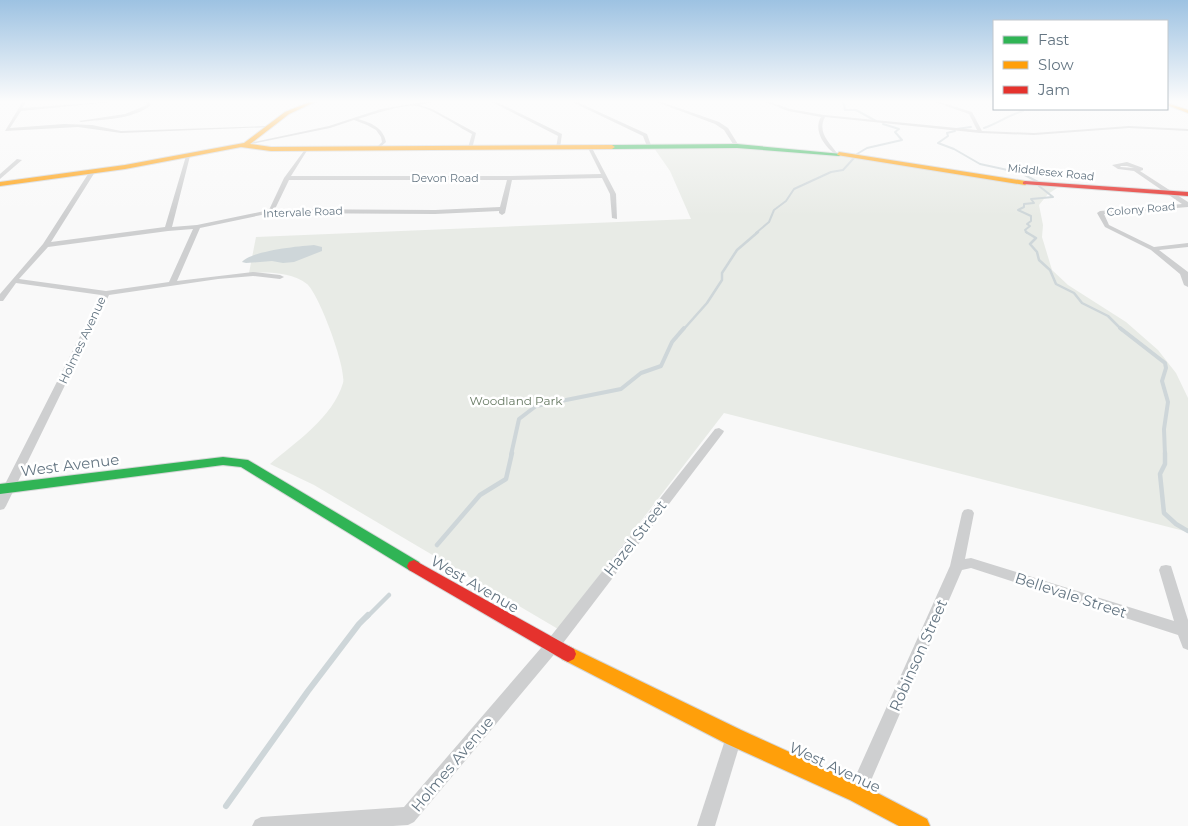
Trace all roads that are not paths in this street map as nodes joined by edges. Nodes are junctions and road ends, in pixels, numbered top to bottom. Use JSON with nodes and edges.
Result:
{"nodes":[{"id":1,"x":256,"y":140,"type":"edge"},
{"id":2,"x":277,"y":140,"type":"edge"},
{"id":3,"x":383,"y":140,"type":"edge"},
{"id":4,"x":472,"y":140,"type":"edge"},
{"id":5,"x":559,"y":140,"type":"edge"},
{"id":6,"x":647,"y":140,"type":"edge"},
{"id":7,"x":733,"y":140,"type":"edge"},
{"id":8,"x":827,"y":140,"type":"edge"},
{"id":9,"x":250,"y":146,"type":"junction"},
{"id":10,"x":737,"y":146,"type":"junction"},
{"id":11,"x":378,"y":148,"type":"junction"},
{"id":12,"x":470,"y":148,"type":"junction"},
{"id":13,"x":558,"y":148,"type":"junction"},
{"id":14,"x":590,"y":148,"type":"junction"},
{"id":15,"x":650,"y":148,"type":"junction"},
{"id":16,"x":306,"y":149,"type":"junction"},
{"id":17,"x":835,"y":152,"type":"junction"},
{"id":18,"x":188,"y":156,"type":"junction"},
{"id":19,"x":19,"y":160,"type":"dead end"},
{"id":20,"x":1135,"y":170,"type":"dead end"},
{"id":21,"x":92,"y":172,"type":"junction"},
{"id":22,"x":604,"y":176,"type":"junction"},
{"id":23,"x":0,"y":177,"type":"edge"},
{"id":24,"x":287,"y":178,"type":"junction"},
{"id":25,"x":510,"y":178,"type":"junction"},
{"id":26,"x":0,"y":184,"type":"edge"},
{"id":27,"x":1168,"y":192,"type":"junction"},
{"id":28,"x":1188,"y":194,"type":"edge"},
{"id":29,"x":1188,"y":205,"type":"edge"},
{"id":30,"x":271,"y":211,"type":"junction"},
{"id":31,"x":615,"y":218,"type":"dead end"},
{"id":32,"x":197,"y":227,"type":"junction"},
{"id":33,"x":168,"y":229,"type":"junction"},
{"id":34,"x":46,"y":245,"type":"junction"},
{"id":35,"x":1188,"y":245,"type":"edge"},
{"id":36,"x":1153,"y":249,"type":"junction"},
{"id":37,"x":1186,"y":273,"type":"edge"},
{"id":38,"x":280,"y":277,"type":"dead end"},
{"id":39,"x":14,"y":281,"type":"junction"},
{"id":40,"x":173,"y":282,"type":"junction"},
{"id":41,"x":0,"y":284,"type":"edge"},
{"id":42,"x":1188,"y":284,"type":"edge"},
{"id":43,"x":106,"y":293,"type":"junction"},
{"id":44,"x":0,"y":298,"type":"edge"},
{"id":45,"x":719,"y":431,"type":"dead end"},
{"id":46,"x":5,"y":488,"type":"edge"},
{"id":47,"x":0,"y":506,"type":"edge"},
{"id":48,"x":968,"y":513,"type":"dead end"},
{"id":49,"x":957,"y":566,"type":"junction"},
{"id":50,"x":1166,"y":570,"type":"dead end"},
{"id":51,"x":1186,"y":637,"type":"edge"},
{"id":52,"x":552,"y":646,"type":"junction"},
{"id":53,"x":734,"y":737,"type":"junction"},
{"id":54,"x":857,"y":793,"type":"junction"},
{"id":55,"x":261,"y":826,"type":"edge"},
{"id":56,"x":706,"y":826,"type":"edge"},
{"id":57,"x":920,"y":826,"type":"edge"}],
"edges":[{"from":1,"to":9,"type":"street"},
{"from":2,"to":9,"type":"street"},
{"from":3,"to":11,"type":"street"},
{"from":4,"to":12,"type":"street"},
{"from":5,"to":13,"type":"street"},
{"from":6,"to":15,"type":"street"},
{"from":7,"to":10,"type":"street"},
{"from":8,"to":17,"type":"street"},
{"from":9,"to":16,"type":"street","name":"Middlesex Road"},
{"from":9,"to":18,"type":"street","name":"Middlesex Road"},
{"from":10,"to":15,"type":"street","name":"Middlesex Road"},
{"from":10,"to":17,"type":"street","name":"Middlesex Road"},
{"from":11,"to":12,"type":"street","name":"Middlesex Road"},
{"from":11,"to":16,"type":"street","name":"Middlesex Road"},
{"from":12,"to":13,"type":"street","name":"Middlesex Road"},
{"from":13,"to":14,"type":"street","name":"Middlesex Road"},
{"from":14,"to":15,"type":"street","name":"Middlesex Road"},
{"from":14,"to":22,"type":"street"},
{"from":16,"to":24,"type":"street"},
{"from":17,"to":27,"type":"street","name":"Middlesex Road"},
{"from":18,"to":21,"type":"street","name":"Middlesex Road"},
{"from":18,"to":33,"type":"street"},
{"from":19,"to":23,"type":"street"},
{"from":20,"to":27,"type":"street","name":"Colony Road"},
{"from":21,"to":26,"type":"street","name":"Middlesex Road"},
{"from":21,"to":34,"type":"street"},
{"from":22,"to":25,"type":"street","name":"Devon Road"},
{"from":22,"to":31,"type":"street"},
{"from":24,"to":25,"type":"street","name":"Devon Road"},
{"from":24,"to":30,"type":"street"},
{"from":25,"to":30,"type":"street","name":"Intervale Road"},
{"from":27,"to":28,"type":"street","name":"Middlesex Road"},
{"from":27,"to":29,"type":"street","name":"Colony Road"},
{"from":29,"to":36,"type":"street","name":"Colony Road"},
{"from":30,"to":32,"type":"street","name":"Intervale Road"},
{"from":32,"to":33,"type":"street","name":"Intervale Road"},
{"from":32,"to":40,"type":"street"},
{"from":33,"to":34,"type":"street","name":"Intervale Road"},
{"from":34,"to":39,"type":"street"},
{"from":35,"to":36,"type":"street"},
{"from":36,"to":37,"type":"street","name":"Colony Road"},
{"from":37,"to":42,"type":"street","name":"Colony Road"},
{"from":38,"to":40,"type":"street"},
{"from":39,"to":41,"type":"street","name":"Holmes Avenue"},
{"from":39,"to":43,"type":"street","name":"Holmes Avenue"},
{"from":39,"to":44,"type":"street"},
{"from":40,"to":43,"type":"street"},
{"from":43,"to":46,"type":"street","name":"Holmes Avenue"},
{"from":45,"to":52,"type":"street","name":"Hazel Street"},
{"from":46,"to":47,"type":"street","name":"Holmes Avenue"},
{"from":46,"to":52,"type":"street","name":"West Avenue"},
{"from":48,"to":49,"type":"street","name":"Robinson Street"},
{"from":49,"to":51,"type":"street","name":"Bellevale Street"},
{"from":49,"to":54,"type":"street","name":"Robinson Street"},
{"from":50,"to":51,"type":"street"},
{"from":52,"to":53,"type":"street","name":"West Avenue"},
{"from":52,"to":55,"type":"street","name":"Holmes Avenue"},
{"from":53,"to":54,"type":"street","name":"West Avenue"},
{"from":53,"to":56,"type":"street"},
{"from":54,"to":57,"type":"street","name":"West Avenue"}]}
